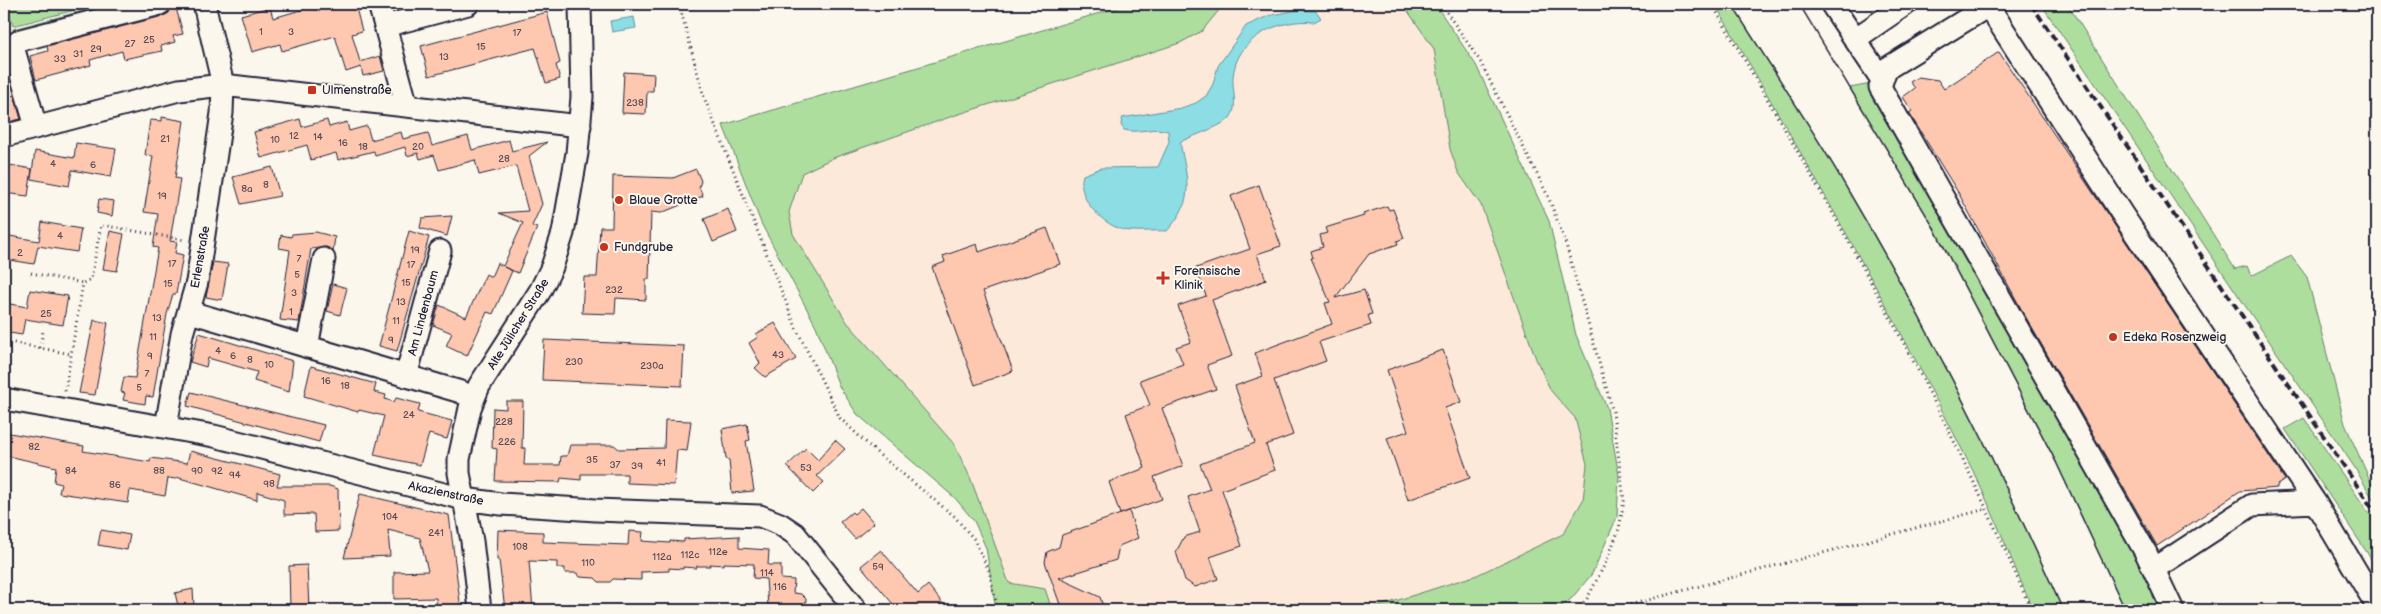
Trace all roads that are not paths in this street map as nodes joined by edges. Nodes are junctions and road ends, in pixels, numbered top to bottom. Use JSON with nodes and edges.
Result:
{"nodes":[{"id":1,"x":160,"y":4,"type":"edge"},
{"id":2,"x":204,"y":4,"type":"edge"},
{"id":3,"x":379,"y":4,"type":"edge"},
{"id":4,"x":468,"y":4,"type":"edge"},
{"id":5,"x":580,"y":4,"type":"edge"},
{"id":6,"x":1749,"y":4,"type":"edge"},
{"id":7,"x":1782,"y":4,"type":"edge"},
{"id":8,"x":1834,"y":4,"type":"edge"},
{"id":9,"x":1906,"y":4,"type":"edge"},
{"id":10,"x":1987,"y":5,"type":"edge"},
{"id":11,"x":385,"y":26,"type":"junction"},
{"id":12,"x":1855,"y":39,"type":"junction"},
{"id":13,"x":1882,"y":80,"type":"junction"},
{"id":14,"x":223,"y":85,"type":"junction"},
{"id":15,"x":407,"y":106,"type":"junction"},
{"id":16,"x":580,"y":126,"type":"junction"},
{"id":17,"x":36,"y":127,"type":"junction"},
{"id":18,"x":4,"y":136,"type":"edge"},
{"id":19,"x":440,"y":251,"type":"dead end"},
{"id":20,"x":324,"y":259,"type":"dead end"},
{"id":21,"x":190,"y":312,"type":"junction"},
{"id":22,"x":307,"y":347,"type":"junction"},
{"id":23,"x":406,"y":376,"type":"junction"},
{"id":24,"x":473,"y":398,"type":"junction"},
{"id":25,"x":4,"y":399,"type":"edge"},
{"id":26,"x":166,"y":427,"type":"junction"},
{"id":27,"x":464,"y":499,"type":"junction"},
{"id":28,"x":2315,"y":502,"type":"junction"},
{"id":29,"x":2154,"y":569,"type":"junction"},
{"id":30,"x":2377,"y":606,"type":"edge"},
{"id":31,"x":480,"y":610,"type":"edge"},
{"id":32,"x":856,"y":610,"type":"edge"},
{"id":33,"x":2079,"y":610,"type":"edge"},
{"id":34,"x":2109,"y":610,"type":"edge"},
{"id":35,"x":2173,"y":610,"type":"edge"}],
"edges":[{"from":1,"to":17,"type":"street"},
{"from":2,"to":14,"type":"street","name":"Erlenstraße"},
{"from":3,"to":11,"type":"street"},
{"from":4,"to":11,"type":"street"},
{"from":5,"to":16,"type":"street","name":"Alte Jülicher Straße"},
{"from":6,"to":33,"type":"main road"},
{"from":7,"to":34,"type":"main road"},
{"from":8,"to":12,"type":"street"},
{"from":9,"to":12,"type":"street"},
{"from":10,"to":13,"type":"street"},
{"from":10,"to":28,"type":"street"},
{"from":11,"to":15,"type":"street"},
{"from":12,"to":13,"type":"street"},
{"from":13,"to":29,"type":"street"},
{"from":14,"to":15,"type":"street"},
{"from":14,"to":17,"type":"street"},
{"from":14,"to":21,"type":"street","name":"Erlenstraße"},
{"from":15,"to":16,"type":"street"},
{"from":16,"to":24,"type":"street","name":"Alte Jülicher Straße"},
{"from":17,"to":18,"type":"street"},
{"from":19,"to":23,"type":"street","name":"Am Lindenbaum"},
{"from":20,"to":22,"type":"street"},
{"from":21,"to":22,"type":"street"},
{"from":21,"to":26,"type":"street","name":"Erlenstraße"},
{"from":22,"to":23,"type":"street"},
{"from":23,"to":24,"type":"street"},
{"from":24,"to":27,"type":"street","name":"Alte Jülicher Straße"},
{"from":25,"to":26,"type":"street","name":"Akazienstraße"},
{"from":26,"to":27,"type":"street","name":"Akazienstraße"},
{"from":27,"to":31,"type":"street","name":"Alte Jülicher Straße"},
{"from":27,"to":32,"type":"street","name":"Akazienstraße"},
{"from":28,"to":29,"type":"street"},
{"from":28,"to":30,"type":"street"},
{"from":29,"to":35,"type":"street"}]}
